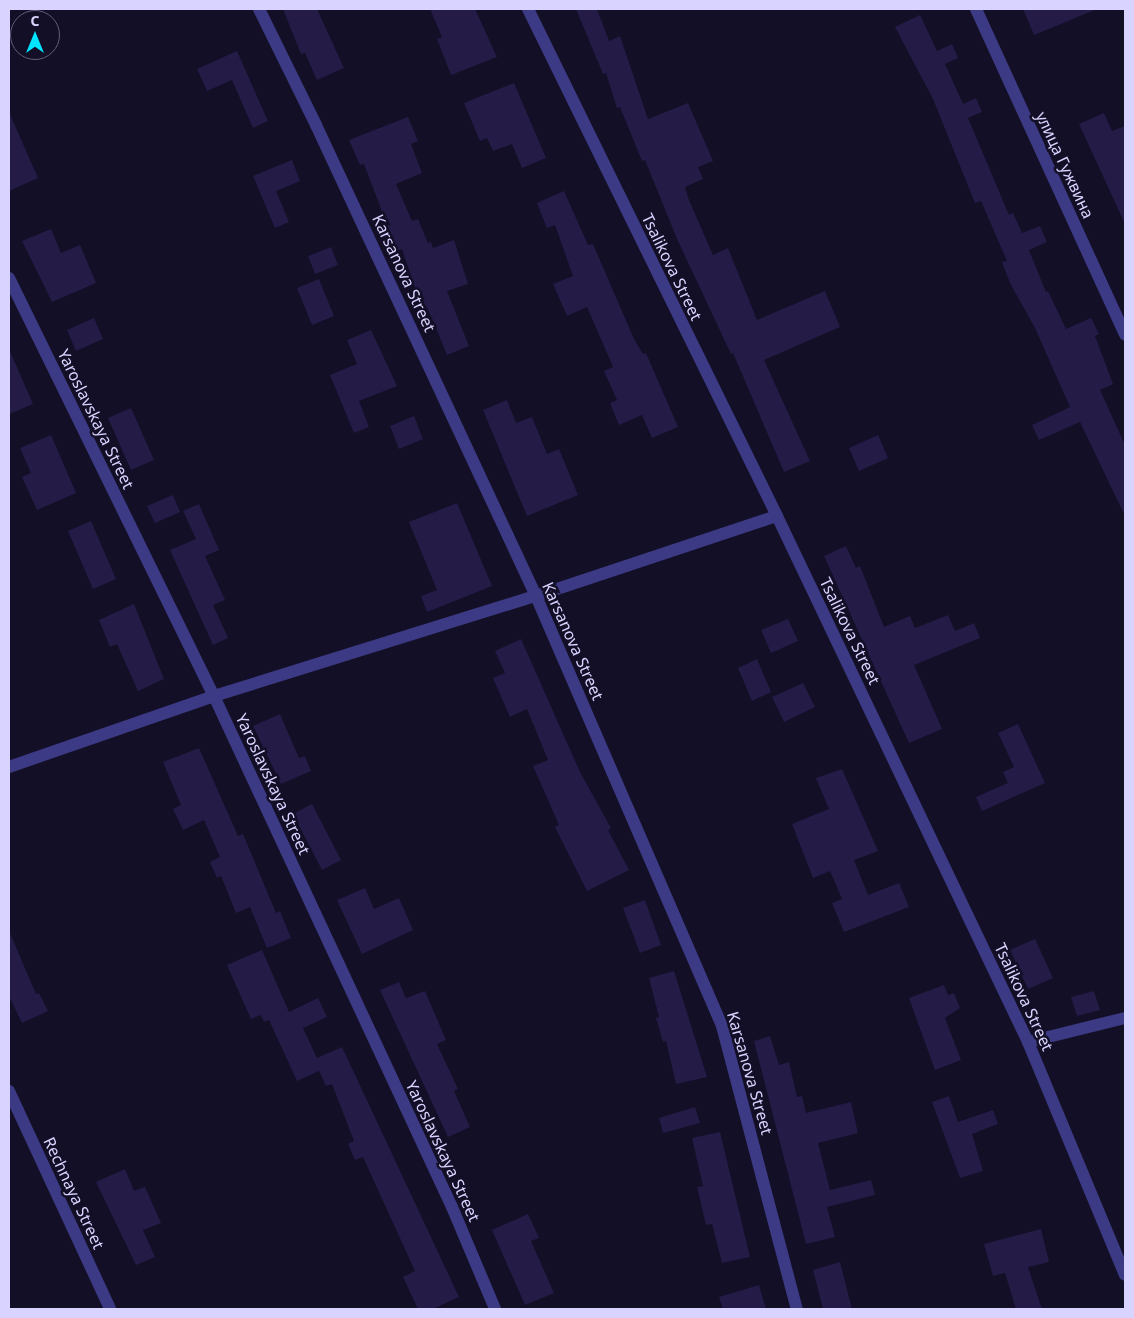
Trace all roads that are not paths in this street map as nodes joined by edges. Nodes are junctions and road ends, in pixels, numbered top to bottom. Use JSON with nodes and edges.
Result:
{"nodes":[{"id":1,"x":259,"y":9,"type":"edge"},
{"id":2,"x":528,"y":9,"type":"edge"},
{"id":3,"x":976,"y":9,"type":"edge"},
{"id":4,"x":9,"y":278,"type":"edge"},
{"id":5,"x":1125,"y":334,"type":"edge"},
{"id":6,"x":777,"y":516,"type":"junction"},
{"id":7,"x":536,"y":596,"type":"junction"},
{"id":8,"x":214,"y":696,"type":"junction"},
{"id":9,"x":9,"y":767,"type":"edge"},
{"id":10,"x":1125,"y":1018,"type":"edge"},
{"id":11,"x":1028,"y":1042,"type":"junction"},
{"id":12,"x":9,"y":1090,"type":"edge"},
{"id":13,"x":1125,"y":1275,"type":"edge"},
{"id":14,"x":110,"y":1309,"type":"edge"},
{"id":15,"x":496,"y":1309,"type":"edge"},
{"id":16,"x":797,"y":1309,"type":"edge"}],
"edges":[{"from":1,"to":7,"type":"street","name":"Karsanova Street"},
{"from":2,"to":6,"type":"street","name":"Tsalikova Street"},
{"from":3,"to":5,"type":"street","name":"улица Гужвина"},
{"from":4,"to":8,"type":"street","name":"Yaroslavskaya Street"},
{"from":6,"to":7,"type":"street"},
{"from":6,"to":11,"type":"street","name":"Tsalikova Street"},
{"from":7,"to":8,"type":"street"},
{"from":7,"to":16,"type":"street","name":"Karsanova Street"},
{"from":8,"to":9,"type":"street"},
{"from":8,"to":15,"type":"street","name":"Yaroslavskaya Street"},
{"from":10,"to":11,"type":"street"},
{"from":11,"to":13,"type":"street","name":"Tsalikova Street"},
{"from":12,"to":14,"type":"street","name":"Rechnaya Street"}]}
